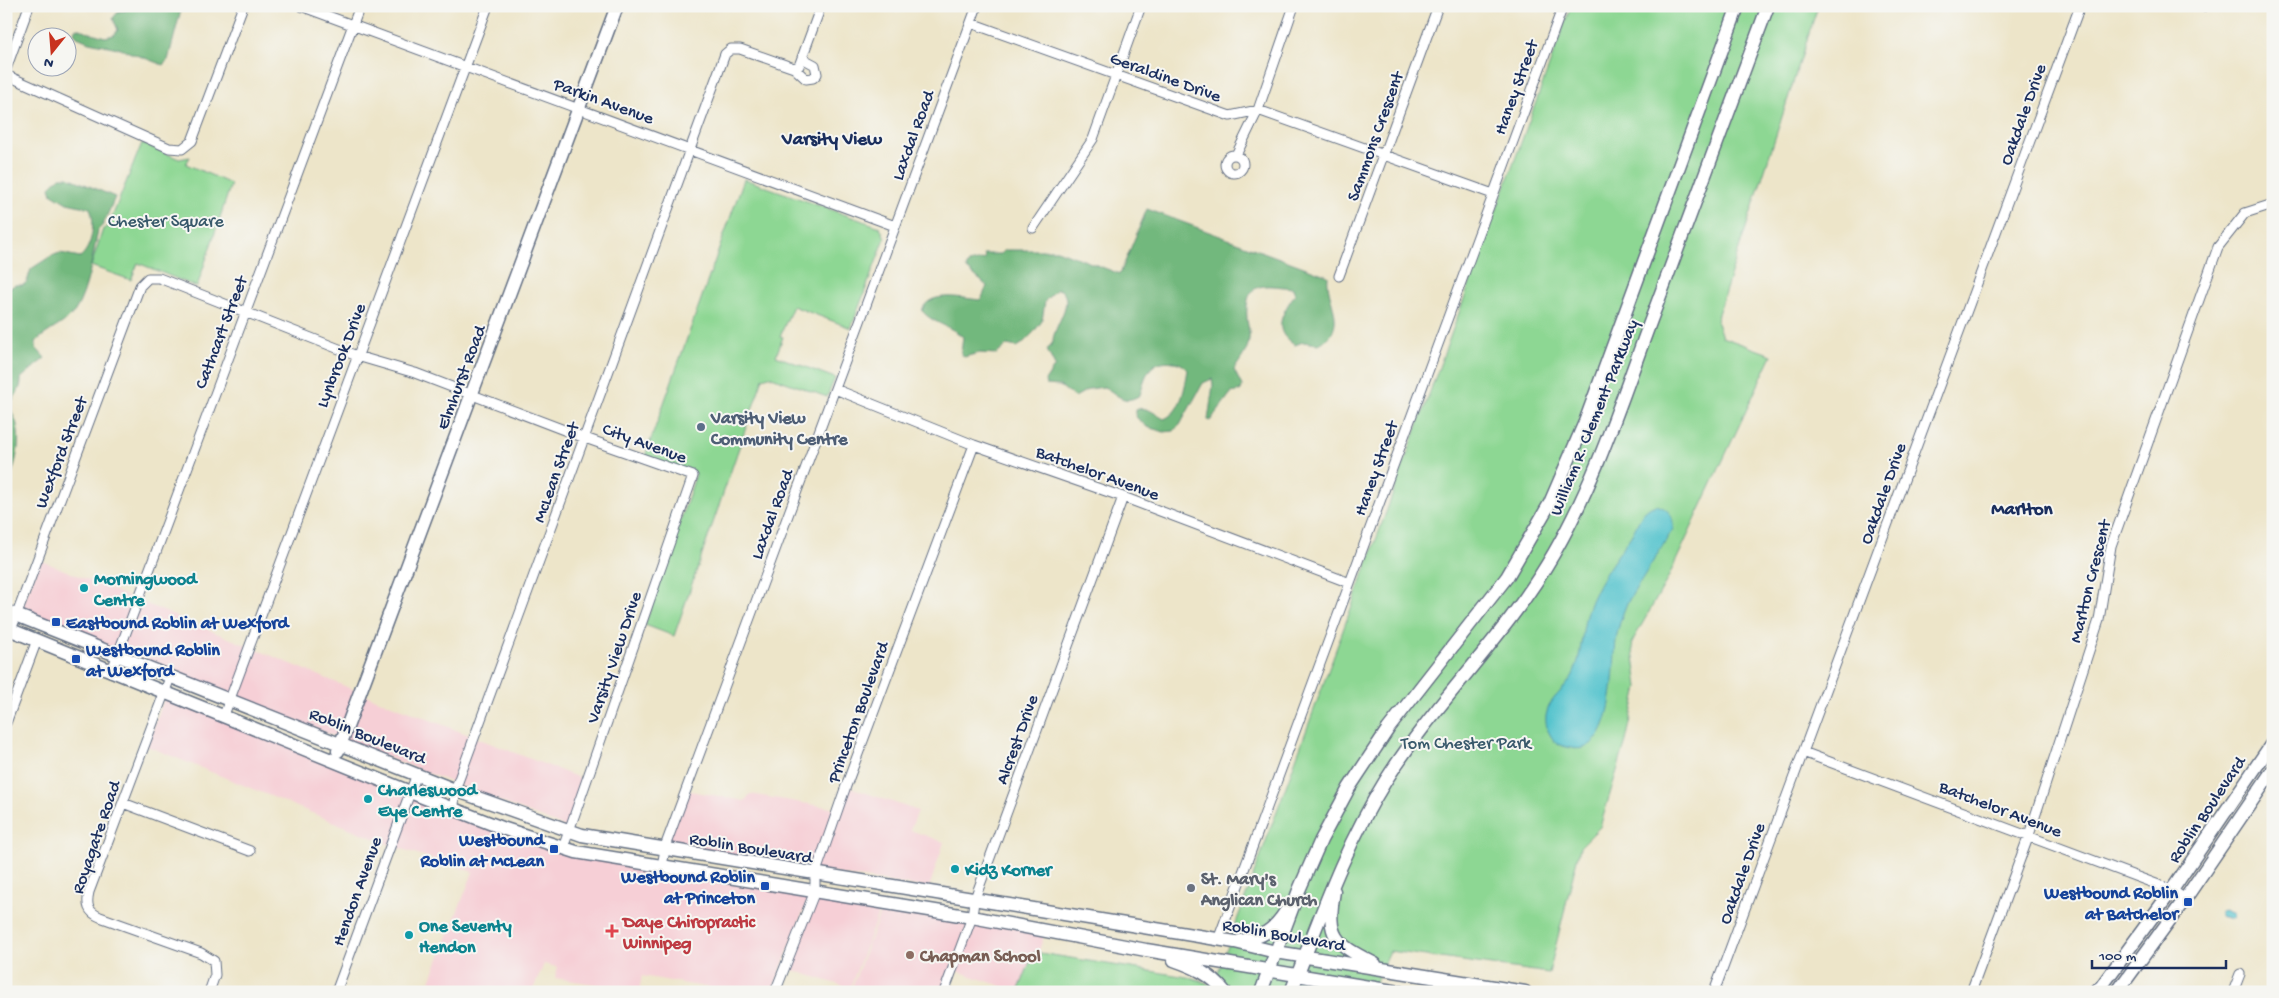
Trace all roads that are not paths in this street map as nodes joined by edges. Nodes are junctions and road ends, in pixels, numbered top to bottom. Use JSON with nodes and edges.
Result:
{"nodes":[{"id":1,"x":29,"y":6,"type":"edge"},
{"id":2,"x":243,"y":6,"type":"edge"},
{"id":3,"x":301,"y":6,"type":"edge"},
{"id":4,"x":360,"y":6,"type":"edge"},
{"id":5,"x":488,"y":6,"type":"edge"},
{"id":6,"x":617,"y":6,"type":"edge"},
{"id":7,"x":821,"y":6,"type":"edge"},
{"id":8,"x":977,"y":6,"type":"edge"},
{"id":9,"x":1294,"y":6,"type":"edge"},
{"id":10,"x":1438,"y":6,"type":"edge"},
{"id":11,"x":1563,"y":6,"type":"edge"},
{"id":12,"x":1738,"y":6,"type":"edge"},
{"id":13,"x":1768,"y":6,"type":"edge"},
{"id":14,"x":2080,"y":6,"type":"edge"},
{"id":15,"x":1138,"y":8,"type":"edge"},
{"id":16,"x":970,"y":23,"type":"junction"},
{"id":17,"x":353,"y":26,"type":"junction"},
{"id":18,"x":802,"y":58,"type":"junction"},
{"id":19,"x":465,"y":68,"type":"junction"},
{"id":20,"x":794,"y":68,"type":"junction"},
{"id":21,"x":6,"y":69,"type":"edge"},
{"id":22,"x":6,"y":75,"type":"edge"},
{"id":23,"x":1117,"y":76,"type":"junction"},
{"id":24,"x":580,"y":108,"type":"junction"},
{"id":25,"x":1258,"y":110,"type":"junction"},
{"id":26,"x":690,"y":149,"type":"junction"},
{"id":27,"x":1236,"y":155,"type":"dead end"},
{"id":28,"x":1384,"y":156,"type":"junction"},
{"id":29,"x":1492,"y":194,"type":"junction"},
{"id":30,"x":2273,"y":204,"type":"edge"},
{"id":31,"x":895,"y":226,"type":"junction"},
{"id":32,"x":1034,"y":228,"type":"dead end"},
{"id":33,"x":1339,"y":276,"type":"dead end"},
{"id":34,"x":140,"y":286,"type":"joint"},
{"id":35,"x":245,"y":310,"type":"junction"},
{"id":36,"x":357,"y":356,"type":"junction"},
{"id":37,"x":834,"y":389,"type":"junction"},
{"id":38,"x":472,"y":394,"type":"junction"},
{"id":39,"x":585,"y":438,"type":"junction"},
{"id":40,"x":974,"y":445,"type":"junction"},
{"id":41,"x":693,"y":476,"type":"joint"},
{"id":42,"x":1123,"y":498,"type":"junction"},
{"id":43,"x":1350,"y":583,"type":"junction"},
{"id":44,"x":12,"y":613,"type":"edge"},
{"id":45,"x":9,"y":629,"type":"edge"},
{"id":46,"x":37,"y":640,"type":"junction"},
{"id":47,"x":118,"y":655,"type":"junction"},
{"id":48,"x":112,"y":670,"type":"junction"},
{"id":49,"x":171,"y":675,"type":"junction"},
{"id":50,"x":165,"y":691,"type":"junction"},
{"id":51,"x":230,"y":698,"type":"junction"},
{"id":52,"x":224,"y":715,"type":"junction"},
{"id":53,"x":6,"y":722,"type":"edge"},
{"id":54,"x":2273,"y":742,"type":"edge"},
{"id":55,"x":341,"y":743,"type":"junction"},
{"id":56,"x":1803,"y":752,"type":"junction"},
{"id":57,"x":334,"y":761,"type":"junction"},
{"id":58,"x":2273,"y":770,"type":"edge"},
{"id":59,"x":417,"y":774,"type":"junction"},
{"id":60,"x":455,"y":790,"type":"junction"},
{"id":61,"x":410,"y":792,"type":"junction"},
{"id":62,"x":123,"y":803,"type":"junction"},
{"id":63,"x":454,"y":807,"type":"junction"},
{"id":64,"x":569,"y":831,"type":"junction"},
{"id":65,"x":2029,"y":835,"type":"junction"},
{"id":66,"x":563,"y":848,"type":"junction"},
{"id":67,"x":665,"y":850,"type":"junction"},
{"id":68,"x":250,"y":851,"type":"dead end"},
{"id":69,"x":662,"y":866,"type":"junction"},
{"id":70,"x":1338,"y":870,"type":"junction"},
{"id":71,"x":815,"y":875,"type":"junction"},
{"id":72,"x":1299,"y":890,"type":"junction"},
{"id":73,"x":2172,"y":890,"type":"junction"},
{"id":74,"x":815,"y":891,"type":"junction"},
{"id":75,"x":2185,"y":899,"type":"junction"},
{"id":76,"x":974,"y":901,"type":"junction"},
{"id":77,"x":972,"y":917,"type":"junction"},
{"id":78,"x":1218,"y":940,"type":"junction"},
{"id":79,"x":1236,"y":942,"type":"junction"},
{"id":80,"x":1146,"y":950,"type":"junction"},
{"id":81,"x":1276,"y":952,"type":"junction"},
{"id":82,"x":1305,"y":957,"type":"junction"},
{"id":83,"x":1384,"y":968,"type":"junction"},
{"id":84,"x":1269,"y":970,"type":"junction"},
{"id":85,"x":2240,"y":974,"type":"dead end"},
{"id":86,"x":1298,"y":976,"type":"junction"},
{"id":87,"x":1374,"y":988,"type":"junction"},
{"id":88,"x":2101,"y":990,"type":"edge"},
{"id":89,"x":209,"y":992,"type":"edge"},
{"id":90,"x":336,"y":992,"type":"edge"},
{"id":91,"x":775,"y":992,"type":"edge"},
{"id":92,"x":944,"y":992,"type":"edge"},
{"id":93,"x":1224,"y":992,"type":"edge"},
{"id":94,"x":1261,"y":992,"type":"edge"},
{"id":95,"x":1291,"y":992,"type":"edge"},
{"id":96,"x":1353,"y":992,"type":"edge"},
{"id":97,"x":1399,"y":992,"type":"edge"},
{"id":98,"x":1524,"y":992,"type":"edge"},
{"id":99,"x":1714,"y":992,"type":"edge"},
{"id":100,"x":1971,"y":992,"type":"edge"},
{"id":101,"x":2117,"y":992,"type":"edge"},
{"id":102,"x":2234,"y":992,"type":"edge"}],
"edges":[{"from":1,"to":21,"type":"street"},
{"from":2,"to":22,"type":"street"},
{"from":3,"to":17,"type":"street","name":"Parkin Avenue"},
{"from":4,"to":17,"type":"street","name":"Cathcart Street"},
{"from":5,"to":19,"type":"street","name":"Lynbrook Drive"},
{"from":6,"to":24,"type":"main road","name":"Elmhurst Road"},
{"from":7,"to":18,"type":"street"},
{"from":8,"to":16,"type":"street","name":"Laxdal Road"},
{"from":9,"to":25,"type":"street"},
{"from":10,"to":28,"type":"street","name":"Sammons Crescent"},
{"from":11,"to":29,"type":"street","name":"Haney Street"},
{"from":12,"to":72,"type":"main road","name":"William R. Clement Parkway"},
{"from":13,"to":70,"type":"main road","name":"William R. Clement Parkway"},
{"from":14,"to":56,"type":"street","name":"Oakdale Drive"},
{"from":15,"to":23,"type":"street"},
{"from":16,"to":23,"type":"street","name":"Geraldine Drive"},
{"from":16,"to":31,"type":"street","name":"Laxdal Road"},
{"from":17,"to":19,"type":"street","name":"Parkin Avenue"},
{"from":17,"to":35,"type":"street","name":"Cathcart Street"},
{"from":18,"to":20,"type":"street"},
{"from":18,"to":20,"type":"street"},
{"from":19,"to":24,"type":"street","name":"Parkin Avenue"},
{"from":19,"to":36,"type":"street","name":"Lynbrook Drive"},
{"from":20,"to":26,"type":"street","name":"McLean Street"},
{"from":23,"to":25,"type":"street","name":"Geraldine Drive"},
{"from":23,"to":32,"type":"street"},
{"from":24,"to":26,"type":"street","name":"Parkin Avenue"},
{"from":24,"to":38,"type":"main road","name":"Elmhurst Road"},
{"from":25,"to":27,"type":"street"},
{"from":25,"to":28,"type":"street"},
{"from":26,"to":31,"type":"street","name":"Parkin Avenue"},
{"from":26,"to":39,"type":"street","name":"McLean Street"},
{"from":28,"to":29,"type":"street"},
{"from":28,"to":33,"type":"street","name":"Sammons Crescent"},
{"from":29,"to":43,"type":"street","name":"Haney Street"},
{"from":30,"to":65,"type":"street","name":"Marlton Crescent"},
{"from":31,"to":37,"type":"street","name":"Laxdal Road"},
{"from":34,"to":35,"type":"street","name":"City Avenue"},
{"from":34,"to":44,"type":"street","name":"Wexford Street"},
{"from":35,"to":36,"type":"street","name":"City Avenue"},
{"from":35,"to":47,"type":"street","name":"Cathcart Street"},
{"from":36,"to":38,"type":"street","name":"City Avenue"},
{"from":36,"to":51,"type":"street","name":"Lynbrook Drive"},
{"from":37,"to":40,"type":"street","name":"Batchelor Avenue"},
{"from":37,"to":67,"type":"street","name":"Laxdal Road"},
{"from":38,"to":39,"type":"street","name":"City Avenue"},
{"from":38,"to":55,"type":"main road","name":"Elmhurst Road"},
{"from":39,"to":41,"type":"street","name":"City Avenue"},
{"from":39,"to":60,"type":"street","name":"McLean Street"},
{"from":40,"to":42,"type":"street","name":"Batchelor Avenue"},
{"from":40,"to":71,"type":"street","name":"Princeton Boulevard"},
{"from":41,"to":64,"type":"street","name":"Varsity View Drive"},
{"from":42,"to":43,"type":"street","name":"Batchelor Avenue"},
{"from":42,"to":76,"type":"street","name":"Alcrest Drive"},
{"from":43,"to":78,"type":"street","name":"Haney Street"},
{"from":44,"to":45,"type":"street","name":"Wexford Street"},
{"from":44,"to":47,"type":"main road","name":"Roblin Boulevard"},
{"from":45,"to":46,"type":"main road","name":"Roblin Boulevard"},
{"from":46,"to":48,"type":"main road","name":"Roblin Boulevard"},
{"from":46,"to":53,"type":"street"},
{"from":47,"to":48,"type":"street","name":"Cathcart Street"},
{"from":47,"to":49,"type":"main road","name":"Roblin Boulevard"},
{"from":48,"to":50,"type":"main road","name":"Roblin Boulevard"},
{"from":49,"to":50,"type":"street","name":"Royagate Road"},
{"from":49,"to":51,"type":"main road","name":"Roblin Boulevard"},
{"from":50,"to":52,"type":"main road","name":"Roblin Boulevard"},
{"from":50,"to":62,"type":"street","name":"Royagate Road"},
{"from":51,"to":52,"type":"street","name":"Lynbrook Drive"},
{"from":51,"to":55,"type":"main road","name":"Roblin Boulevard"},
{"from":52,"to":57,"type":"main road","name":"Roblin Boulevard"},
{"from":54,"to":73,"type":"main road","name":"Roblin Boulevard"},
{"from":55,"to":57,"type":"main road","name":"Elmhurst Road"},
{"from":55,"to":59,"type":"main road","name":"Roblin Boulevard"},
{"from":56,"to":65,"type":"street","name":"Batchelor Avenue"},
{"from":56,"to":99,"type":"street","name":"Oakdale Drive"},
{"from":57,"to":61,"type":"main road","name":"Roblin Boulevard"},
{"from":58,"to":75,"type":"main road","name":"Roblin Boulevard"},
{"from":59,"to":60,"type":"main road","name":"Roblin Boulevard"},
{"from":59,"to":61,"type":"street","name":"Hendon Avenue"},
{"from":60,"to":63,"type":"street","name":"McLean Street"},
{"from":60,"to":64,"type":"main road","name":"Roblin Boulevard"},
{"from":61,"to":63,"type":"main road","name":"Roblin Boulevard"},
{"from":61,"to":90,"type":"street","name":"Hendon Avenue"},
{"from":62,"to":68,"type":"street"},
{"from":62,"to":89,"type":"street","name":"Royagate Road"},
{"from":63,"to":66,"type":"main road","name":"Roblin Boulevard"},
{"from":64,"to":66,"type":"street","name":"Varsity View Drive"},
{"from":64,"to":67,"type":"main road","name":"Roblin Boulevard"},
{"from":65,"to":73,"type":"street","name":"Batchelor Avenue"},
{"from":65,"to":100,"type":"street","name":"Marlton Crescent"},
{"from":66,"to":69,"type":"main road","name":"Roblin Boulevard"},
{"from":67,"to":69,"type":"street","name":"Laxdal Road"},
{"from":67,"to":71,"type":"main road","name":"Roblin Boulevard"},
{"from":69,"to":74,"type":"main road","name":"Roblin Boulevard"},
{"from":70,"to":82,"type":"main road","name":"William R. Clement Parkway"},
{"from":70,"to":83,"type":"main road"},
{"from":71,"to":74,"type":"street","name":"Princeton Boulevard"},
{"from":71,"to":76,"type":"main road","name":"Roblin Boulevard"},
{"from":72,"to":79,"type":"main road"},
{"from":72,"to":81,"type":"main road","name":"William R. Clement Parkway"},
{"from":73,"to":75,"type":"street","name":"Batchelor Avenue"},
{"from":73,"to":88,"type":"main road","name":"Roblin Boulevard"},
{"from":74,"to":77,"type":"main road","name":"Roblin Boulevard"},
{"from":74,"to":91,"type":"street","name":"Princeton Boulevard"},
{"from":75,"to":101,"type":"main road","name":"Roblin Boulevard"},
{"from":76,"to":77,"type":"street","name":"Alcrest Drive"},
{"from":76,"to":78,"type":"main road","name":"Roblin Boulevard"},
{"from":77,"to":80,"type":"main road","name":"Roblin Boulevard"},
{"from":77,"to":92,"type":"street","name":"Alcrest Drive"},
{"from":78,"to":79,"type":"main road","name":"Roblin Boulevard"},
{"from":79,"to":81,"type":"main road","name":"Roblin Boulevard"},
{"from":80,"to":84,"type":"main road","name":"Roblin Boulevard"},
{"from":80,"to":93,"type":"main road"},
{"from":81,"to":82,"type":"main road","name":"Roblin Boulevard"},
{"from":81,"to":84,"type":"main road","name":"William R. Clement Parkway"},
{"from":82,"to":83,"type":"main road","name":"Roblin Boulevard"},
{"from":82,"to":86,"type":"main road","name":"William R. Clement Parkway"},
{"from":83,"to":98,"type":"main road","name":"Roblin Boulevard"},
{"from":84,"to":86,"type":"main road","name":"Roblin Boulevard"},
{"from":84,"to":94,"type":"main road","name":"William R. Clement Parkway"},
{"from":85,"to":102,"type":"street"},
{"from":86,"to":87,"type":"main road","name":"Roblin Boulevard"},
{"from":86,"to":95,"type":"main road","name":"William R. Clement Parkway"},
{"from":87,"to":96,"type":"main road"},
{"from":87,"to":97,"type":"main road","name":"Roblin Boulevard"}]}
